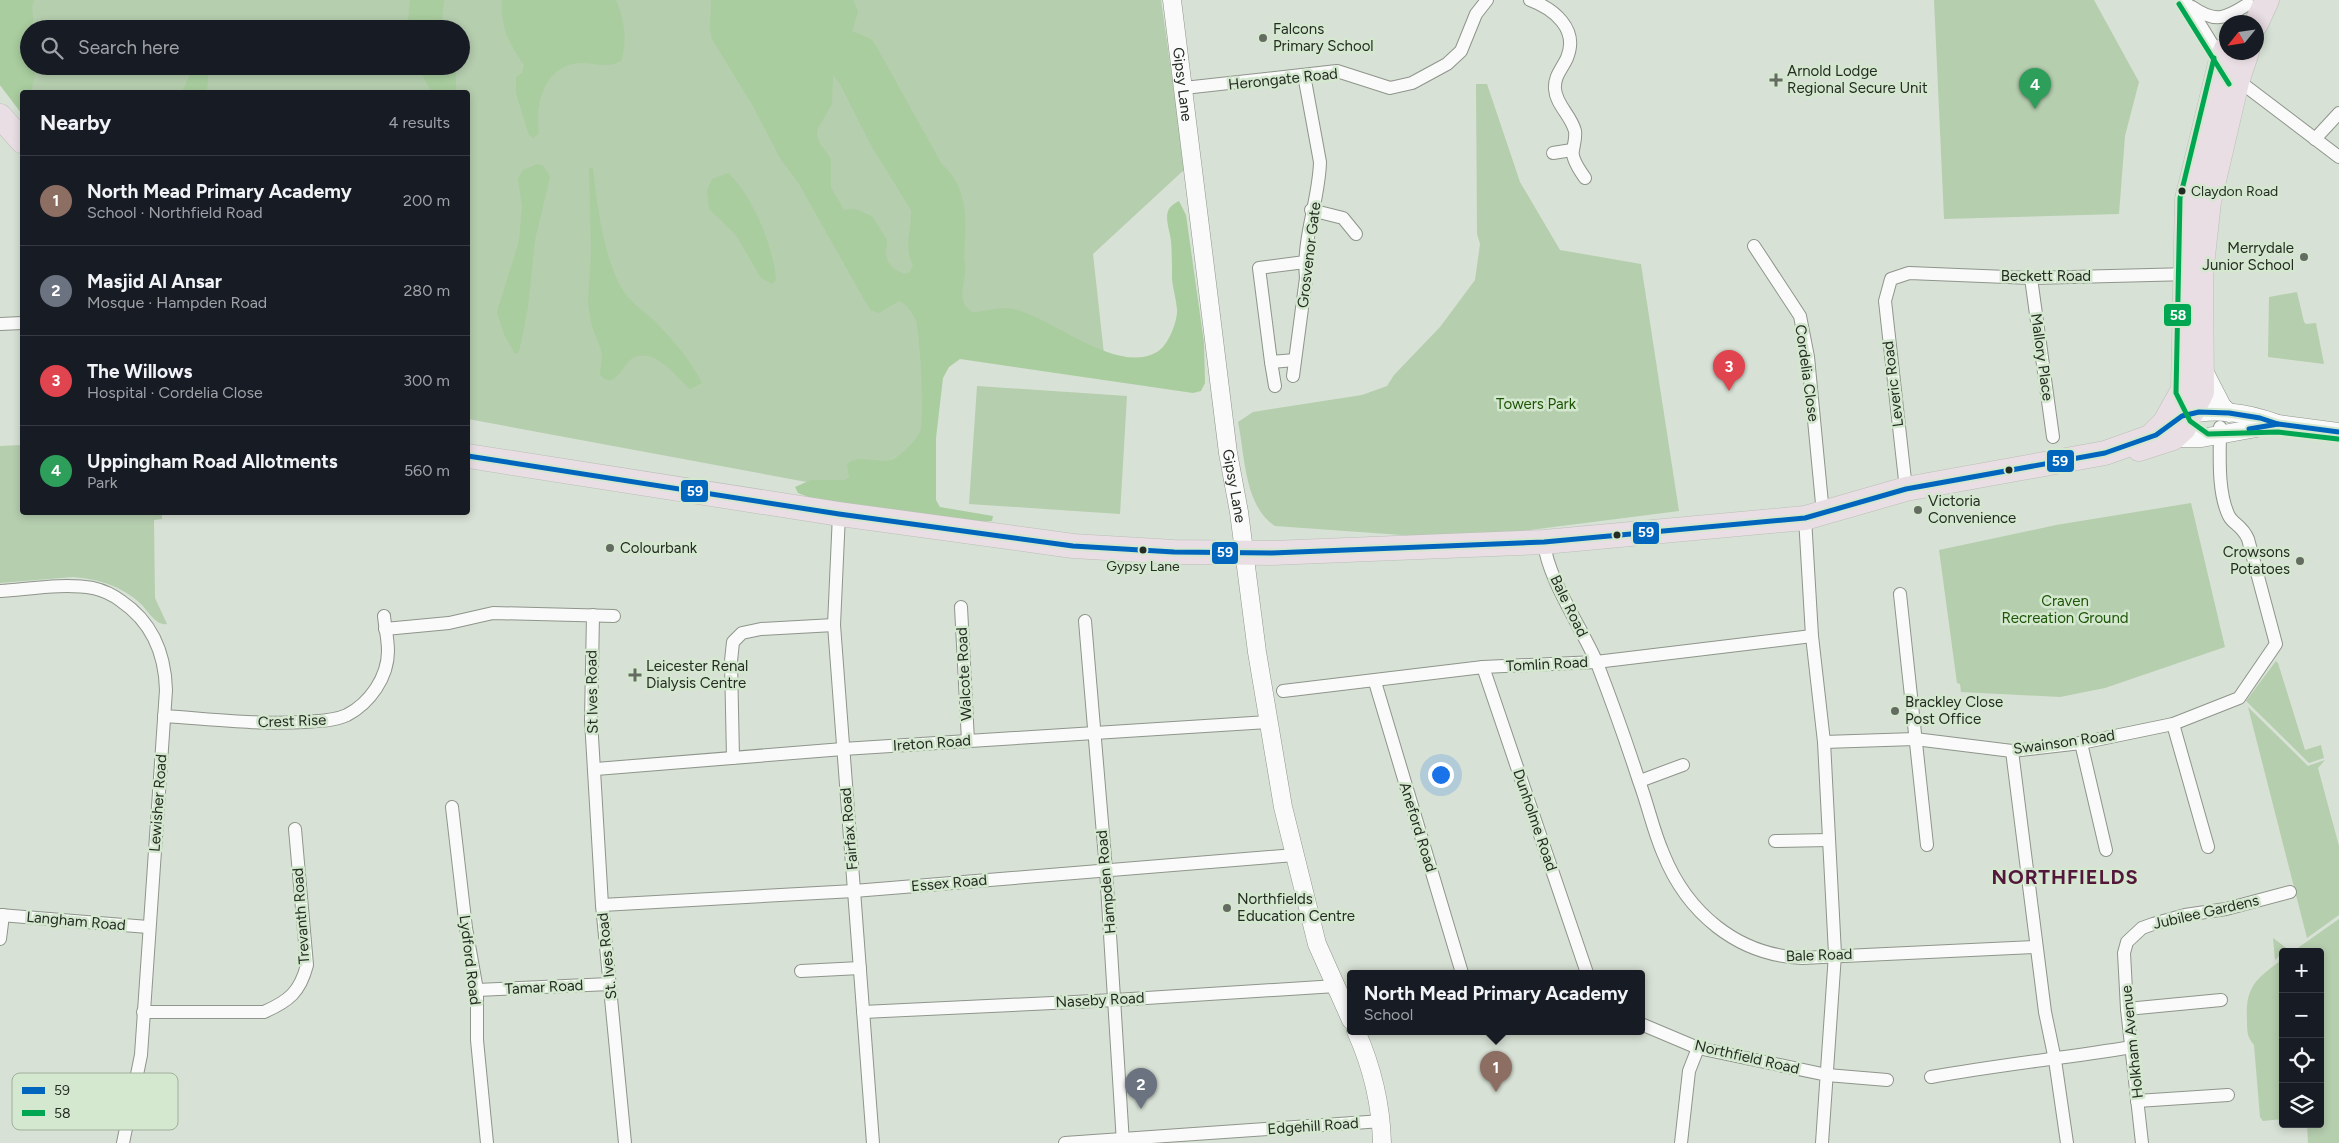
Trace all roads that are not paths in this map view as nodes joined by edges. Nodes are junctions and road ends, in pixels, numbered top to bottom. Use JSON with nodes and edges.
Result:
{"nodes":[{"id":1,"x":1172,"y":0,"type":"edge"},
{"id":2,"x":1487,"y":0,"type":"edge"},
{"id":3,"x":1530,"y":0,"type":"edge"},
{"id":4,"x":2186,"y":2,"type":"edge"},
{"id":5,"x":2252,"y":10,"type":"edge"},
{"id":6,"x":2219,"y":48,"type":"edge"},
{"id":7,"x":2223,"y":60,"type":"edge"},
{"id":8,"x":2226,"y":60,"type":"edge"},
{"id":9,"x":2244,"y":60,"type":"edge"},
{"id":10,"x":1304,"y":75,"type":"junction"},
{"id":11,"x":2237,"y":82,"type":"junction"},
{"id":12,"x":1184,"y":88,"type":"junction"},
{"id":13,"x":2339,"y":113,"type":"edge"},
{"id":14,"x":0,"y":116,"type":"edge"},
{"id":15,"x":20,"y":139,"type":"edge"},
{"id":16,"x":2315,"y":139,"type":"junction"},
{"id":17,"x":1572,"y":150,"type":"junction"},
{"id":18,"x":1553,"y":153,"type":"dead end"},
{"id":19,"x":2339,"y":157,"type":"edge"},
{"id":20,"x":1585,"y":178,"type":"dead end"},
{"id":21,"x":1311,"y":210,"type":"junction"},
{"id":22,"x":1356,"y":234,"type":"dead end"},
{"id":23,"x":1754,"y":246,"type":"dead end"},
{"id":24,"x":1305,"y":262,"type":"junction"},
{"id":25,"x":2193,"y":274,"type":"junction"},
{"id":26,"x":2031,"y":278,"type":"junction"},
{"id":27,"x":1891,"y":279,"type":"joint"},
{"id":28,"x":20,"y":323,"type":"edge"},
{"id":29,"x":0,"y":324,"type":"edge"},
{"id":30,"x":1295,"y":360,"type":"junction"},
{"id":31,"x":1271,"y":362,"type":"junction"},
{"id":32,"x":1293,"y":376,"type":"dead end"},
{"id":33,"x":2190,"y":378,"type":"junction"},
{"id":34,"x":1275,"y":386,"type":"dead end"},
{"id":35,"x":2201,"y":413,"type":"junction"},
{"id":36,"x":2223,"y":425,"type":"junction"},
{"id":37,"x":2339,"y":432,"type":"edge"},
{"id":38,"x":2053,"y":437,"type":"dead end"},
{"id":39,"x":2162,"y":438,"type":"junction"},
{"id":40,"x":470,"y":456,"type":"edge"},
{"id":41,"x":1906,"y":489,"type":"junction"},
{"id":42,"x":839,"y":514,"type":"junction"},
{"id":43,"x":1814,"y":516,"type":"junction"},
{"id":44,"x":1544,"y":542,"type":"junction"},
{"id":45,"x":1243,"y":553,"type":"junction"},
{"id":46,"x":0,"y":591,"type":"edge"},
{"id":47,"x":1900,"y":594,"type":"dead end"},
{"id":48,"x":961,"y":607,"type":"dead end"},
{"id":49,"x":593,"y":615,"type":"junction"},
{"id":50,"x":614,"y":616,"type":"dead end"},
{"id":51,"x":1085,"y":621,"type":"dead end"},
{"id":52,"x":834,"y":625,"type":"junction"},
{"id":53,"x":1812,"y":636,"type":"junction"},
{"id":54,"x":1596,"y":662,"type":"junction"},
{"id":55,"x":1483,"y":667,"type":"junction"},
{"id":56,"x":1375,"y":682,"type":"junction"},
{"id":57,"x":1283,"y":691,"type":"dead end"},
{"id":58,"x":164,"y":716,"type":"junction"},
{"id":59,"x":1268,"y":722,"type":"junction"},
{"id":60,"x":2173,"y":724,"type":"junction"},
{"id":61,"x":1093,"y":733,"type":"junction"},
{"id":62,"x":1915,"y":738,"type":"junction"},
{"id":63,"x":968,"y":741,"type":"junction"},
{"id":64,"x":1824,"y":742,"type":"junction"},
{"id":65,"x":2081,"y":743,"type":"junction"},
{"id":66,"x":843,"y":749,"type":"junction"},
{"id":67,"x":2012,"y":751,"type":"junction"},
{"id":68,"x":733,"y":758,"type":"junction"},
{"id":69,"x":1683,"y":765,"type":"dead end"},
{"id":70,"x":596,"y":769,"type":"junction"},
{"id":71,"x":1640,"y":781,"type":"junction"},
{"id":72,"x":452,"y":807,"type":"dead end"},
{"id":73,"x":296,"y":828,"type":"dead end"},
{"id":74,"x":1829,"y":840,"type":"junction"},
{"id":75,"x":1775,"y":841,"type":"dead end"},
{"id":76,"x":1928,"y":845,"type":"dead end"},
{"id":77,"x":2208,"y":847,"type":"dead end"},
{"id":78,"x":2106,"y":850,"type":"dead end"},
{"id":79,"x":1295,"y":855,"type":"junction"},
{"id":80,"x":1106,"y":870,"type":"junction"},
{"id":81,"x":854,"y":891,"type":"junction"},
{"id":82,"x":2290,"y":892,"type":"dead end"},
{"id":83,"x":602,"y":905,"type":"junction"},
{"id":84,"x":1,"y":915,"type":"edge"},
{"id":85,"x":148,"y":927,"type":"junction"},
{"id":86,"x":0,"y":939,"type":"edge"},
{"id":87,"x":2127,"y":942,"type":"joint"},
{"id":88,"x":2036,"y":947,"type":"junction"},
{"id":89,"x":1835,"y":954,"type":"junction"},
{"id":90,"x":860,"y":968,"type":"junction"},
{"id":91,"x":1461,"y":970,"type":"edge"},
{"id":92,"x":1586,"y":970,"type":"edge"},
{"id":93,"x":801,"y":971,"type":"dead end"},
{"id":94,"x":610,"y":984,"type":"junction"},
{"id":95,"x":1336,"y":986,"type":"junction"},
{"id":96,"x":477,"y":990,"type":"junction"},
{"id":97,"x":1115,"y":1000,"type":"junction"},
{"id":98,"x":2222,"y":1000,"type":"dead end"},
{"id":99,"x":2127,"y":1009,"type":"junction"},
{"id":100,"x":1347,"y":1011,"type":"edge"},
{"id":101,"x":143,"y":1012,"type":"junction"},
{"id":102,"x":863,"y":1012,"type":"junction"},
{"id":103,"x":1645,"y":1026,"type":"edge"},
{"id":104,"x":1358,"y":1035,"type":"edge"},
{"id":105,"x":2132,"y":1047,"type":"junction"},
{"id":106,"x":1698,"y":1048,"type":"junction"},
{"id":107,"x":2055,"y":1060,"type":"junction"},
{"id":108,"x":138,"y":1073,"type":"edge"},
{"id":109,"x":1827,"y":1076,"type":"junction"},
{"id":110,"x":1932,"y":1076,"type":"dead end"},
{"id":111,"x":1887,"y":1080,"type":"dead end"},
{"id":112,"x":2228,"y":1095,"type":"dead end"},
{"id":113,"x":2137,"y":1101,"type":"junction"},
{"id":114,"x":1382,"y":1121,"type":"junction"},
{"id":115,"x":126,"y":1130,"type":"edge"},
{"id":116,"x":1123,"y":1141,"type":"edge"},
{"id":117,"x":123,"y":1143,"type":"edge"},
{"id":118,"x":487,"y":1143,"type":"edge"},
{"id":119,"x":625,"y":1143,"type":"edge"},
{"id":120,"x":873,"y":1143,"type":"edge"},
{"id":121,"x":1065,"y":1143,"type":"edge"},
{"id":122,"x":1382,"y":1143,"type":"edge"},
{"id":123,"x":1680,"y":1143,"type":"edge"},
{"id":124,"x":1822,"y":1143,"type":"edge"},
{"id":125,"x":2067,"y":1143,"type":"edge"},
{"id":126,"x":2142,"y":1143,"type":"edge"}],
"edges":[{"from":1,"to":12,"type":"street","name":"Gipsy Lane"},
{"from":2,"to":10,"type":"street","name":"Herongate Road"},
{"from":3,"to":17,"type":"street"},
{"from":4,"to":5,"type":"street"},
{"from":4,"to":6,"type":"street"},
{"from":7,"to":25,"type":"highway"},
{"from":8,"to":11,"type":"street"},
{"from":9,"to":11,"type":"highway"},
{"from":10,"to":12,"type":"street","name":"Herongate Road"},
{"from":10,"to":21,"type":"street","name":"Grosvenor Gate"},
{"from":11,"to":16,"type":"street"},
{"from":11,"to":25,"type":"highway"},
{"from":12,"to":45,"type":"street","name":"Gipsy Lane"},
{"from":13,"to":16,"type":"street"},
{"from":14,"to":15,"type":"highway"},
{"from":16,"to":19,"type":"street"},
{"from":17,"to":18,"type":"street"},
{"from":17,"to":20,"type":"street"},
{"from":21,"to":22,"type":"street"},
{"from":21,"to":24,"type":"street","name":"Grosvenor Gate"},
{"from":23,"to":43,"type":"street","name":"Cordelia Close"},
{"from":24,"to":30,"type":"street","name":"Grosvenor Gate"},
{"from":24,"to":31,"type":"street"},
{"from":25,"to":26,"type":"street","name":"Beckett Road"},
{"from":25,"to":33,"type":"highway"},
{"from":26,"to":27,"type":"street","name":"Beckett Road"},
{"from":26,"to":38,"type":"street","name":"Mallory Place"},
{"from":27,"to":41,"type":"street","name":"Leveric Road"},
{"from":28,"to":29,"type":"street"},
{"from":30,"to":31,"type":"street"},
{"from":30,"to":32,"type":"street","name":"Grosvenor Gate"},
{"from":31,"to":34,"type":"street"},
{"from":33,"to":35,"type":"highway"},
{"from":33,"to":36,"type":"street"},
{"from":33,"to":39,"type":"highway"},
{"from":35,"to":36,"type":"street"},
{"from":35,"to":39,"type":"highway"},
{"from":36,"to":37,"type":"street"},
{"from":36,"to":39,"type":"street"},
{"from":36,"to":60,"type":"street","name":"Swainson Road"},
{"from":39,"to":41,"type":"highway"},
{"from":40,"to":42,"type":"highway"},
{"from":41,"to":43,"type":"highway"},
{"from":42,"to":45,"type":"highway"},
{"from":42,"to":52,"type":"street","name":"Fairfax Road"},
{"from":43,"to":44,"type":"highway"},
{"from":43,"to":53,"type":"street","name":"Cordelia Close"},
{"from":44,"to":45,"type":"highway"},
{"from":44,"to":54,"type":"street","name":"Bale Road"},
{"from":45,"to":59,"type":"street","name":"Gipsy Lane"},
{"from":46,"to":58,"type":"street","name":"Lewisher Road"},
{"from":47,"to":62,"type":"street"},
{"from":48,"to":63,"type":"street","name":"Walcote Road"},
{"from":49,"to":50,"type":"street","name":"Crest Rise"},
{"from":49,"to":58,"type":"street","name":"Crest Rise"},
{"from":49,"to":70,"type":"street","name":"St Ives Road"},
{"from":51,"to":61,"type":"street","name":"Hampden Road"},
{"from":52,"to":66,"type":"street","name":"Fairfax Road"},
{"from":52,"to":68,"type":"street"},
{"from":53,"to":54,"type":"street","name":"Tomlin Road"},
{"from":53,"to":64,"type":"street","name":"Cordelia Close"},
{"from":54,"to":55,"type":"street","name":"Tomlin Road"},
{"from":54,"to":71,"type":"street","name":"Bale Road"},
{"from":55,"to":56,"type":"street","name":"Tomlin Road"},
{"from":55,"to":92,"type":"street","name":"Dunholme Road"},
{"from":56,"to":57,"type":"street","name":"Tomlin Road"},
{"from":56,"to":91,"type":"street","name":"Aneford Road"},
{"from":58,"to":85,"type":"street","name":"Lewisher Road"},
{"from":59,"to":61,"type":"street","name":"Ireton Road"},
{"from":59,"to":79,"type":"street","name":"Gipsy Lane"},
{"from":60,"to":65,"type":"street","name":"Swainson Road"},
{"from":60,"to":77,"type":"street"},
{"from":61,"to":63,"type":"street","name":"Ireton Road"},
{"from":61,"to":80,"type":"street","name":"Hampden Road"},
{"from":62,"to":64,"type":"street","name":"Swainson Road"},
{"from":62,"to":67,"type":"street","name":"Swainson Road"},
{"from":62,"to":76,"type":"street"},
{"from":63,"to":66,"type":"street","name":"Ireton Road"},
{"from":64,"to":74,"type":"street","name":"Cordelia Close"},
{"from":65,"to":67,"type":"street","name":"Swainson Road"},
{"from":65,"to":78,"type":"street"},
{"from":66,"to":68,"type":"street","name":"Ireton Road"},
{"from":66,"to":81,"type":"street","name":"Fairfax Road"},
{"from":67,"to":88,"type":"street"},
{"from":68,"to":70,"type":"street","name":"Ireton Road"},
{"from":69,"to":71,"type":"street"},
{"from":70,"to":83,"type":"street","name":"St. Ives Road"},
{"from":71,"to":89,"type":"street","name":"Bale Road"},
{"from":72,"to":96,"type":"street","name":"Lydford Road"},
{"from":73,"to":101,"type":"street","name":"Trevanth Road"},
{"from":74,"to":75,"type":"street"},
{"from":74,"to":89,"type":"street","name":"Cordelia Close"},
{"from":79,"to":80,"type":"street","name":"Essex Road"},
{"from":79,"to":95,"type":"street","name":"Gipsy Lane"},
{"from":80,"to":81,"type":"street","name":"Essex Road"},
{"from":80,"to":97,"type":"street","name":"Hampden Road"},
{"from":81,"to":83,"type":"street","name":"Essex Road"},
{"from":81,"to":90,"type":"street","name":"Fairfax Road"},
{"from":82,"to":87,"type":"street","name":"Jubilee Gardens"},
{"from":83,"to":94,"type":"street","name":"St. Ives Road"},
{"from":84,"to":85,"type":"street","name":"Langham Road"},
{"from":84,"to":86,"type":"street","name":"Langham Road"},
{"from":85,"to":101,"type":"street","name":"Lewisher Road"},
{"from":87,"to":99,"type":"street","name":"Holkham Avenue"},
{"from":88,"to":89,"type":"street","name":"Bale Road"},
{"from":88,"to":107,"type":"street"},
{"from":89,"to":109,"type":"street","name":"Cordelia Close"},
{"from":90,"to":93,"type":"street"},
{"from":90,"to":102,"type":"street","name":"Fairfax Road"},
{"from":94,"to":96,"type":"street","name":"Tamar Road"},
{"from":94,"to":119,"type":"street","name":"St. Ives Road"},
{"from":95,"to":97,"type":"street","name":"Naseby Road"},
{"from":95,"to":100,"type":"street","name":"Gipsy Lane"},
{"from":96,"to":118,"type":"street","name":"Lydford Road"},
{"from":97,"to":102,"type":"street","name":"Naseby Road"},
{"from":97,"to":116,"type":"street","name":"Hampden Road"},
{"from":98,"to":99,"type":"street"},
{"from":99,"to":105,"type":"street","name":"Holkham Avenue"},
{"from":101,"to":108,"type":"street","name":"Lewisher Road"},
{"from":102,"to":120,"type":"street","name":"Fairfax Road"},
{"from":103,"to":106,"type":"street","name":"Northfield Road"},
{"from":104,"to":114,"type":"street"},
{"from":105,"to":107,"type":"street"},
{"from":105,"to":113,"type":"street","name":"Holkham Avenue"},
{"from":106,"to":109,"type":"street","name":"Northfield Road"},
{"from":106,"to":123,"type":"street"},
{"from":107,"to":110,"type":"street"},
{"from":107,"to":125,"type":"street"},
{"from":109,"to":111,"type":"street","name":"Northfield Road"},
{"from":109,"to":124,"type":"street","name":"Cordelia Close"},
{"from":112,"to":113,"type":"street"},
{"from":113,"to":126,"type":"street","name":"Holkham Avenue"},
{"from":114,"to":116,"type":"street","name":"Edgehill Road"},
{"from":114,"to":122,"type":"street"},
{"from":115,"to":117,"type":"street","name":"Lewisher Road"},
{"from":116,"to":121,"type":"street","name":"Edgehill Road"}]}
